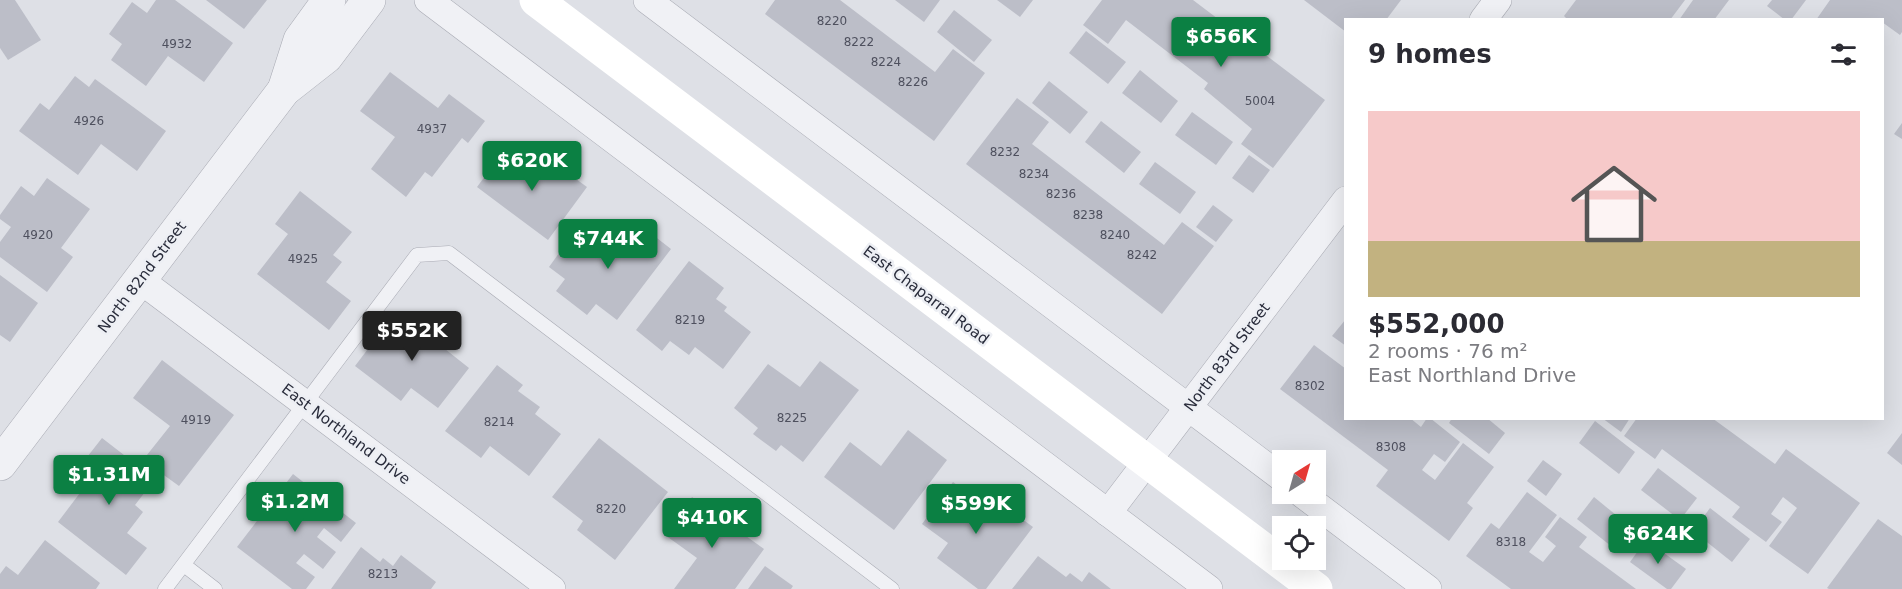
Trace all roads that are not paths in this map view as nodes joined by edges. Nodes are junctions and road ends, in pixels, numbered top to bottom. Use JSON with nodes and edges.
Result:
{"nodes":[{"id":1,"x":329,"y":0,"type":"edge"},
{"id":2,"x":369,"y":0,"type":"edge"},
{"id":3,"x":428,"y":0,"type":"edge"},
{"id":4,"x":536,"y":0,"type":"edge"},
{"id":5,"x":647,"y":0,"type":"edge"},
{"id":6,"x":1498,"y":0,"type":"edge"},
{"id":7,"x":1484,"y":18,"type":"edge"},
{"id":8,"x":284,"y":90,"type":"junction"},
{"id":9,"x":1344,"y":203,"type":"edge"},
{"id":10,"x":140,"y":280,"type":"junction"},
{"id":11,"x":305,"y":402,"type":"junction"},
{"id":12,"x":1189,"y":407,"type":"junction"},
{"id":13,"x":1147,"y":462,"type":"junction"},
{"id":14,"x":0,"y":464,"type":"edge"},
{"id":15,"x":1272,"y":470,"type":"edge"},
{"id":16,"x":1315,"y":504,"type":"edge"},
{"id":17,"x":1108,"y":513,"type":"junction"},
{"id":18,"x":184,"y":565,"type":"junction"},
{"id":19,"x":165,"y":589,"type":"edge"},
{"id":20,"x":215,"y":589,"type":"edge"},
{"id":21,"x":552,"y":589,"type":"edge"},
{"id":22,"x":892,"y":589,"type":"edge"},
{"id":23,"x":1209,"y":589,"type":"edge"},
{"id":24,"x":1316,"y":589,"type":"edge"},
{"id":25,"x":1428,"y":589,"type":"edge"}],
"edges":[{"from":1,"to":8,"type":"street","name":"North 82nd Street"},
{"from":2,"to":8,"type":"street","name":"North 82nd Street"},
{"from":3,"to":17,"type":"street"},
{"from":4,"to":13,"type":"main road","name":"East Chaparral Road"},
{"from":5,"to":12,"type":"street"},
{"from":6,"to":7,"type":"street"},
{"from":8,"to":10,"type":"street","name":"North 82nd Street"},
{"from":9,"to":12,"type":"street","name":"North 83rd Street"},
{"from":10,"to":11,"type":"street","name":"East Northland Drive"},
{"from":10,"to":14,"type":"street","name":"North 82nd Street"},
{"from":11,"to":18,"type":"lane"},
{"from":11,"to":21,"type":"street","name":"East Northland Drive"},
{"from":11,"to":22,"type":"lane"},
{"from":12,"to":13,"type":"street","name":"North 83rd Street"},
{"from":12,"to":15,"type":"street"},
{"from":13,"to":17,"type":"street","name":"North 83rd Street"},
{"from":13,"to":24,"type":"main road","name":"East Chaparral Road"},
{"from":16,"to":25,"type":"street"},
{"from":17,"to":23,"type":"street"},
{"from":18,"to":19,"type":"lane"},
{"from":18,"to":20,"type":"lane"}]}
